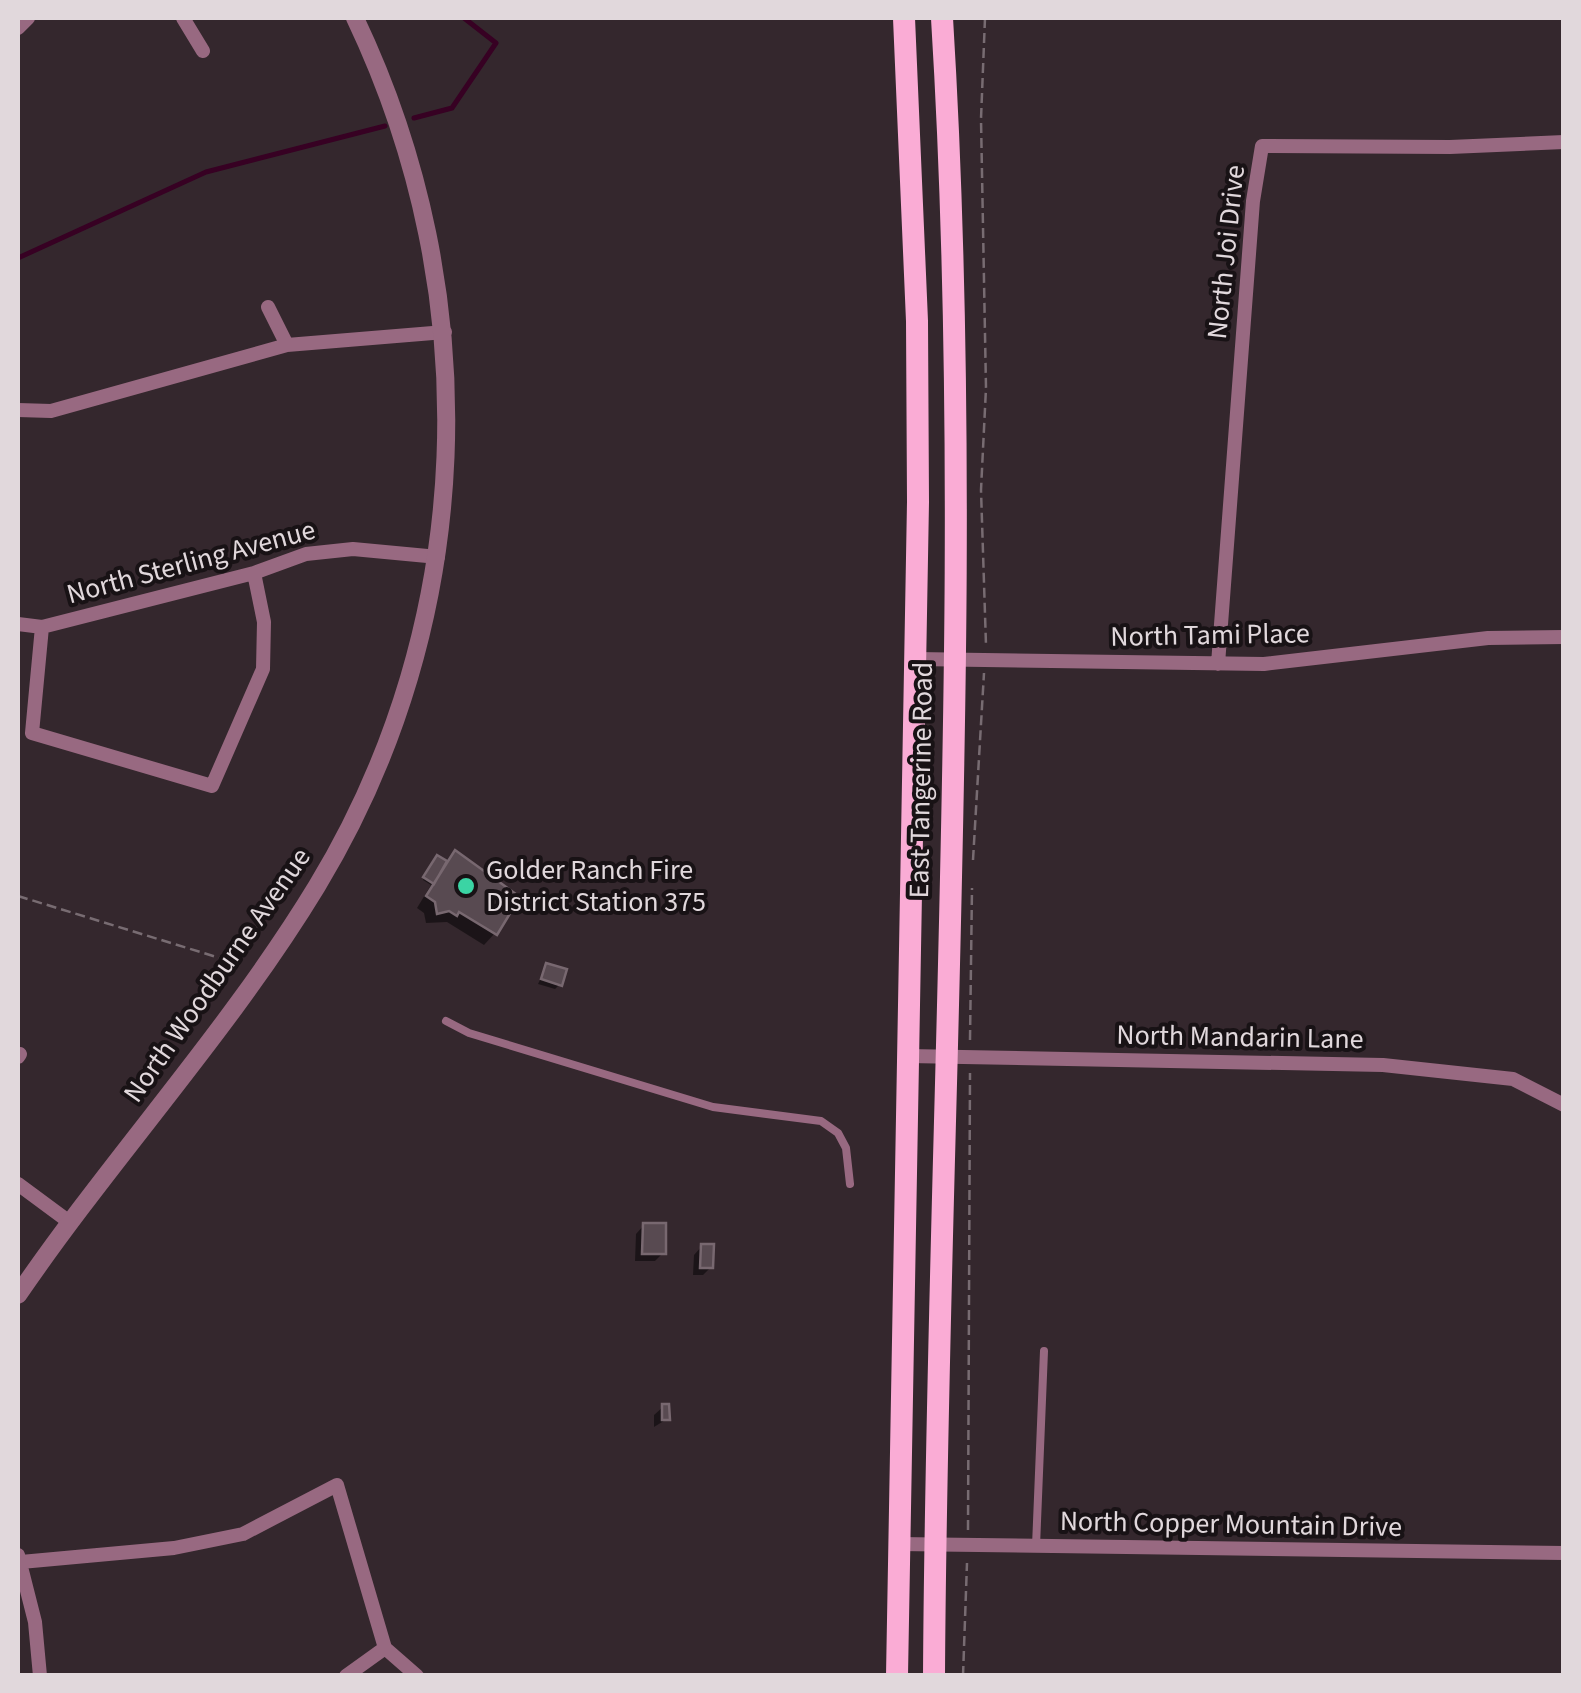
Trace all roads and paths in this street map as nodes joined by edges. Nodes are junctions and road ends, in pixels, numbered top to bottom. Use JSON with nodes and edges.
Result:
{"nodes":[{"id":1,"x":28,"y":18,"type":"edge"},
{"id":2,"x":182,"y":18,"type":"edge"},
{"id":3,"x":355,"y":18,"type":"edge"},
{"id":4,"x":904,"y":18,"type":"edge"},
{"id":5,"x":942,"y":18,"type":"edge"},
{"id":6,"x":985,"y":18,"type":"edge"},
{"id":7,"x":18,"y":28,"type":"edge"},
{"id":8,"x":204,"y":51,"type":"dead end"},
{"id":9,"x":1564,"y":142,"type":"edge"},
{"id":10,"x":268,"y":307,"type":"dead end"},
{"id":11,"x":444,"y":332,"type":"junction"},
{"id":12,"x":287,"y":345,"type":"junction"},
{"id":13,"x":18,"y":410,"type":"edge"},
{"id":14,"x":438,"y":556,"type":"junction"},
{"id":15,"x":254,"y":572,"type":"junction"},
{"id":16,"x":18,"y":624,"type":"edge"},
{"id":17,"x":42,"y":628,"type":"junction"},
{"id":18,"x":1564,"y":636,"type":"edge"},
{"id":19,"x":916,"y":659,"type":"junction"},
{"id":20,"x":954,"y":659,"type":"junction"},
{"id":21,"x":985,"y":660,"type":"junction"},
{"id":22,"x":1218,"y":664,"type":"junction"},
{"id":23,"x":972,"y":865,"type":"dead end"},
{"id":24,"x":972,"y":884,"type":"dead end"},
{"id":25,"x":18,"y":896,"type":"edge"},
{"id":26,"x":236,"y":963,"type":"dead end"},
{"id":27,"x":446,"y":1021,"type":"dead end"},
{"id":28,"x":908,"y":1056,"type":"junction"},
{"id":29,"x":946,"y":1057,"type":"junction"},
{"id":30,"x":970,"y":1057,"type":"junction"},
{"id":31,"x":1564,"y":1105,"type":"edge"},
{"id":32,"x":18,"y":1184,"type":"edge"},
{"id":33,"x":850,"y":1184,"type":"dead end"},
{"id":34,"x":68,"y":1222,"type":"junction"},
{"id":35,"x":18,"y":1295,"type":"edge"},
{"id":36,"x":1044,"y":1350,"type":"dead end"},
{"id":37,"x":898,"y":1544,"type":"junction"},
{"id":38,"x":936,"y":1545,"type":"junction"},
{"id":39,"x":968,"y":1545,"type":"junction"},
{"id":40,"x":1036,"y":1546,"type":"junction"},
{"id":41,"x":1564,"y":1552,"type":"edge"},
{"id":42,"x":19,"y":1558,"type":"edge"},
{"id":43,"x":385,"y":1648,"type":"junction"},
{"id":44,"x":40,"y":1676,"type":"edge"},
{"id":45,"x":346,"y":1676,"type":"edge"},
{"id":46,"x":416,"y":1676,"type":"edge"},
{"id":47,"x":897,"y":1676,"type":"edge"},
{"id":48,"x":934,"y":1676,"type":"edge"},
{"id":49,"x":963,"y":1676,"type":"edge"}],
"edges":[{"from":1,"to":7,"type":"street"},
{"from":2,"to":8,"type":"street"},
{"from":3,"to":11,"type":"street","name":"North Woodburne Avenue"},
{"from":4,"to":19,"type":"main road","name":"East Tangerine Road"},
{"from":5,"to":20,"type":"main road","name":"East Tangerine Road"},
{"from":6,"to":21,"type":"path"},
{"from":9,"to":22,"type":"street","name":"North Joi Drive"},
{"from":10,"to":12,"type":"street"},
{"from":11,"to":12,"type":"street"},
{"from":11,"to":14,"type":"street","name":"North Woodburne Avenue"},
{"from":12,"to":13,"type":"street"},
{"from":14,"to":15,"type":"street","name":"North Sterling Avenue"},
{"from":14,"to":34,"type":"street","name":"North Woodburne Avenue"},
{"from":15,"to":17,"type":"street","name":"North Sterling Avenue"},
{"from":15,"to":17,"type":"street"},
{"from":16,"to":17,"type":"street","name":"North Sterling Avenue"},
{"from":18,"to":22,"type":"street","name":"North Tami Place"},
{"from":19,"to":20,"type":"street","name":"North Tami Place"},
{"from":19,"to":28,"type":"main road","name":"East Tangerine Road"},
{"from":20,"to":21,"type":"street","name":"North Tami Place"},
{"from":20,"to":29,"type":"main road","name":"East Tangerine Road"},
{"from":21,"to":22,"type":"street","name":"North Tami Place"},
{"from":21,"to":23,"type":"path"},
{"from":24,"to":30,"type":"path"},
{"from":25,"to":26,"type":"path"},
{"from":27,"to":33,"type":"lane"},
{"from":28,"to":29,"type":"street","name":"North Mandarin Lane"},
{"from":28,"to":37,"type":"main road","name":"East Tangerine Road"},
{"from":29,"to":30,"type":"street","name":"North Mandarin Lane"},
{"from":29,"to":38,"type":"main road","name":"East Tangerine Road"},
{"from":30,"to":31,"type":"street","name":"North Mandarin Lane"},
{"from":30,"to":39,"type":"path"},
{"from":32,"to":34,"type":"street"},
{"from":34,"to":35,"type":"street","name":"North Woodburne Avenue"},
{"from":36,"to":40,"type":"lane"},
{"from":37,"to":38,"type":"street","name":"North Copper Mountain Drive"},
{"from":37,"to":47,"type":"main road","name":"East Tangerine Road"},
{"from":38,"to":39,"type":"street","name":"North Copper Mountain Drive"},
{"from":38,"to":48,"type":"main road","name":"East Tangerine Road"},
{"from":39,"to":40,"type":"street","name":"North Copper Mountain Drive"},
{"from":39,"to":49,"type":"path"},
{"from":40,"to":41,"type":"street","name":"North Copper Mountain Drive"},
{"from":42,"to":43,"type":"street"},
{"from":42,"to":44,"type":"street"},
{"from":43,"to":45,"type":"street"},
{"from":43,"to":46,"type":"street"}]}
